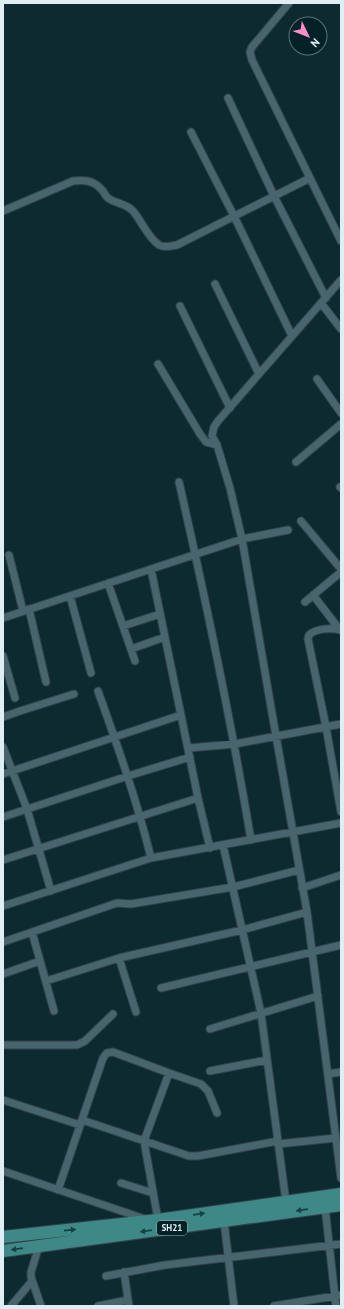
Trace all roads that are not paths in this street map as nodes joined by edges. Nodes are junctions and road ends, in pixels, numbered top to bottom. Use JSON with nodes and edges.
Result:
{"nodes":[{"id":1,"x":289,"y":3,"type":"edge"},
{"id":2,"x":228,"y":98,"type":"dead end"},
{"id":3,"x":191,"y":132,"type":"dead end"},
{"id":4,"x":310,"y":178,"type":"junction"},
{"id":5,"x":274,"y":196,"type":"junction"},
{"id":6,"x":3,"y":211,"type":"edge"},
{"id":7,"x":234,"y":216,"type":"junction"},
{"id":8,"x":341,"y":241,"type":"edge"},
{"id":9,"x":341,"y":280,"type":"edge"},
{"id":10,"x":215,"y":284,"type":"dead end"},
{"id":11,"x":323,"y":300,"type":"junction"},
{"id":12,"x":180,"y":306,"type":"dead end"},
{"id":13,"x":338,"y":320,"type":"edge"},
{"id":14,"x":341,"y":329,"type":"edge"},
{"id":15,"x":292,"y":336,"type":"junction"},
{"id":16,"x":158,"y":364,"type":"dead end"},
{"id":17,"x":260,"y":374,"type":"junction"},
{"id":18,"x":317,"y":379,"type":"dead end"},
{"id":19,"x":230,"y":408,"type":"junction"},
{"id":20,"x":341,"y":413,"type":"edge"},
{"id":21,"x":341,"y":424,"type":"edge"},
{"id":22,"x":217,"y":445,"type":"junction"},
{"id":23,"x":296,"y":462,"type":"dead end"},
{"id":24,"x":179,"y":482,"type":"dead end"},
{"id":25,"x":301,"y":521,"type":"dead end"},
{"id":26,"x":288,"y":530,"type":"dead end"},
{"id":27,"x":242,"y":539,"type":"junction"},
{"id":28,"x":196,"y":554,"type":"junction"},
{"id":29,"x":9,"y":555,"type":"dead end"},
{"id":30,"x":151,"y":569,"type":"junction"},
{"id":31,"x":341,"y":569,"type":"edge"},
{"id":32,"x":341,"y":572,"type":"edge"},
{"id":33,"x":108,"y":583,"type":"junction"},
{"id":34,"x":314,"y":595,"type":"junction"},
{"id":35,"x":70,"y":596,"type":"junction"},
{"id":36,"x":305,"y":602,"type":"dead end"},
{"id":37,"x":26,"y":610,"type":"junction"},
{"id":38,"x":160,"y":614,"type":"junction"},
{"id":39,"x":3,"y":618,"type":"edge"},
{"id":40,"x":123,"y":626,"type":"junction"},
{"id":41,"x":341,"y":630,"type":"edge"},
{"id":42,"x":165,"y":637,"type":"junction"},
{"id":43,"x":131,"y":649,"type":"junction"},
{"id":44,"x":3,"y":656,"type":"edge"},
{"id":45,"x":135,"y":660,"type":"dead end"},
{"id":46,"x":91,"y":673,"type":"dead end"},
{"id":47,"x":46,"y":682,"type":"dead end"},
{"id":48,"x":98,"y":691,"type":"dead end"},
{"id":49,"x":74,"y":694,"type":"dead end"},
{"id":50,"x":15,"y":698,"type":"dead end"},
{"id":51,"x":182,"y":714,"type":"junction"},
{"id":52,"x":3,"y":717,"type":"edge"},
{"id":53,"x":341,"y":724,"type":"edge"},
{"id":54,"x":326,"y":727,"type":"junction"},
{"id":55,"x":276,"y":736,"type":"junction"},
{"id":56,"x":115,"y":737,"type":"junction"},
{"id":57,"x":235,"y":744,"type":"junction"},
{"id":58,"x":3,"y":747,"type":"edge"},
{"id":59,"x":188,"y":748,"type":"junction"},
{"id":60,"x":190,"y":757,"type":"junction"},
{"id":61,"x":12,"y":771,"type":"junction"},
{"id":62,"x":3,"y":774,"type":"edge"},
{"id":63,"x":128,"y":776,"type":"junction"},
{"id":64,"x":198,"y":798,"type":"junction"},
{"id":65,"x":27,"y":809,"type":"junction"},
{"id":66,"x":341,"y":812,"type":"edge"},
{"id":67,"x":141,"y":816,"type":"junction"},
{"id":68,"x":3,"y":817,"type":"edge"},
{"id":69,"x":341,"y":823,"type":"edge"},
{"id":70,"x":293,"y":832,"type":"junction"},
{"id":71,"x":251,"y":840,"type":"junction"},
{"id":72,"x":223,"y":845,"type":"junction"},
{"id":73,"x":210,"y":848,"type":"junction"},
{"id":74,"x":39,"y":849,"type":"junction"},
{"id":75,"x":151,"y":858,"type":"junction"},
{"id":76,"x":3,"y":860,"type":"edge"},
{"id":77,"x":299,"y":870,"type":"junction"},
{"id":78,"x":341,"y":875,"type":"edge"},
{"id":79,"x":233,"y":887,"type":"junction"},
{"id":80,"x":302,"y":888,"type":"junction"},
{"id":81,"x":51,"y":891,"type":"junction"},
{"id":82,"x":3,"y":906,"type":"edge"},
{"id":83,"x":307,"y":912,"type":"junction"},
{"id":84,"x":242,"y":930,"type":"junction"},
{"id":85,"x":32,"y":932,"type":"junction"},
{"id":86,"x":3,"y":942,"type":"edge"},
{"id":87,"x":341,"y":945,"type":"edge"},
{"id":88,"x":312,"y":952,"type":"junction"},
{"id":89,"x":119,"y":958,"type":"junction"},
{"id":90,"x":40,"y":961,"type":"junction"},
{"id":91,"x":250,"y":967,"type":"junction"},
{"id":92,"x":3,"y":974,"type":"edge"},
{"id":93,"x":46,"y":981,"type":"junction"},
{"id":94,"x":161,"y":988,"type":"dead end"},
{"id":95,"x":318,"y":996,"type":"junction"},
{"id":96,"x":54,"y":1011,"type":"dead end"},
{"id":97,"x":136,"y":1012,"type":"dead end"},
{"id":98,"x":261,"y":1013,"type":"junction"},
{"id":99,"x":114,"y":1014,"type":"dead end"},
{"id":100,"x":210,"y":1029,"type":"dead end"},
{"id":101,"x":3,"y":1045,"type":"edge"},
{"id":102,"x":267,"y":1060,"type":"junction"},
{"id":103,"x":210,"y":1071,"type":"dead end"},
{"id":104,"x":341,"y":1072,"type":"edge"},
{"id":105,"x":169,"y":1073,"type":"junction"},
{"id":106,"x":328,"y":1074,"type":"junction"},
{"id":107,"x":3,"y":1100,"type":"edge"},
{"id":108,"x":217,"y":1113,"type":"dead end"},
{"id":109,"x":81,"y":1123,"type":"junction"},
{"id":110,"x":336,"y":1138,"type":"junction"},
{"id":111,"x":144,"y":1141,"type":"junction"},
{"id":112,"x":278,"y":1142,"type":"junction"},
{"id":113,"x":3,"y":1171,"type":"edge"},
{"id":114,"x":341,"y":1178,"type":"edge"},
{"id":115,"x":121,"y":1183,"type":"dead end"},
{"id":116,"x":58,"y":1190,"type":"junction"},
{"id":117,"x":153,"y":1193,"type":"junction"},
{"id":118,"x":341,"y":1194,"type":"edge"},
{"id":119,"x":286,"y":1202,"type":"junction"},
{"id":120,"x":341,"y":1205,"type":"edge"},
{"id":121,"x":325,"y":1207,"type":"junction"},
{"id":122,"x":224,"y":1220,"type":"junction"},
{"id":123,"x":154,"y":1221,"type":"junction"},
{"id":124,"x":107,"y":1231,"type":"junction"},
{"id":125,"x":3,"y":1238,"type":"edge"},
{"id":126,"x":341,"y":1244,"type":"edge"},
{"id":127,"x":39,"y":1246,"type":"junction"},
{"id":128,"x":329,"y":1246,"type":"junction"},
{"id":129,"x":3,"y":1251,"type":"edge"},
{"id":130,"x":228,"y":1258,"type":"junction"},
{"id":131,"x":124,"y":1272,"type":"junction"},
{"id":132,"x":106,"y":1276,"type":"dead end"},
{"id":133,"x":32,"y":1281,"type":"junction"},
{"id":134,"x":338,"y":1295,"type":"edge"},
{"id":135,"x":128,"y":1303,"type":"edge"},
{"id":136,"x":11,"y":1306,"type":"edge"},
{"id":137,"x":41,"y":1306,"type":"edge"},
{"id":138,"x":98,"y":1306,"type":"edge"},
{"id":139,"x":234,"y":1306,"type":"edge"},
{"id":140,"x":274,"y":1306,"type":"edge"},
{"id":141,"x":336,"y":1306,"type":"edge"}],
"edges":[{"from":1,"to":4,"type":"street"},
{"from":2,"to":5,"type":"street"},
{"from":3,"to":7,"type":"street"},
{"from":4,"to":5,"type":"street"},
{"from":4,"to":8,"type":"street"},
{"from":5,"to":7,"type":"street"},
{"from":5,"to":11,"type":"street"},
{"from":6,"to":7,"type":"street"},
{"from":7,"to":15,"type":"street"},
{"from":9,"to":11,"type":"street"},
{"from":10,"to":17,"type":"street"},
{"from":11,"to":13,"type":"street"},
{"from":11,"to":15,"type":"street"},
{"from":12,"to":19,"type":"street"},
{"from":13,"to":14,"type":"street"},
{"from":15,"to":17,"type":"street"},
{"from":16,"to":22,"type":"street"},
{"from":17,"to":19,"type":"street"},
{"from":18,"to":20,"type":"street"},
{"from":19,"to":22,"type":"street"},
{"from":21,"to":23,"type":"street"},
{"from":22,"to":27,"type":"street"},
{"from":24,"to":28,"type":"street"},
{"from":25,"to":31,"type":"street"},
{"from":26,"to":27,"type":"street"},
{"from":27,"to":28,"type":"street"},
{"from":27,"to":55,"type":"street"},
{"from":28,"to":30,"type":"street"},
{"from":28,"to":57,"type":"street"},
{"from":29,"to":37,"type":"street"},
{"from":30,"to":33,"type":"street"},
{"from":30,"to":38,"type":"street"},
{"from":32,"to":34,"type":"street"},
{"from":33,"to":35,"type":"street"},
{"from":33,"to":40,"type":"street"},
{"from":34,"to":36,"type":"street"},
{"from":34,"to":41,"type":"street"},
{"from":35,"to":37,"type":"street"},
{"from":35,"to":46,"type":"street"},
{"from":37,"to":39,"type":"street"},
{"from":37,"to":47,"type":"street"},
{"from":38,"to":40,"type":"street"},
{"from":38,"to":42,"type":"street"},
{"from":40,"to":43,"type":"street"},
{"from":41,"to":54,"type":"street"},
{"from":42,"to":43,"type":"street"},
{"from":42,"to":51,"type":"street"},
{"from":43,"to":45,"type":"street"},
{"from":44,"to":50,"type":"street"},
{"from":48,"to":56,"type":"street"},
{"from":49,"to":52,"type":"street"},
{"from":51,"to":56,"type":"street"},
{"from":51,"to":59,"type":"street"},
{"from":53,"to":54,"type":"street"},
{"from":54,"to":55,"type":"street"},
{"from":54,"to":66,"type":"street"},
{"from":55,"to":57,"type":"street"},
{"from":55,"to":70,"type":"street"},
{"from":56,"to":61,"type":"street"},
{"from":56,"to":63,"type":"street"},
{"from":57,"to":59,"type":"street"},
{"from":57,"to":71,"type":"street"},
{"from":58,"to":61,"type":"street"},
{"from":59,"to":60,"type":"street"},
{"from":60,"to":63,"type":"street"},
{"from":60,"to":64,"type":"street"},
{"from":61,"to":62,"type":"street"},
{"from":61,"to":65,"type":"street"},
{"from":63,"to":65,"type":"street"},
{"from":63,"to":67,"type":"street"},
{"from":64,"to":67,"type":"street"},
{"from":64,"to":73,"type":"street"},
{"from":65,"to":68,"type":"street"},
{"from":65,"to":74,"type":"street"},
{"from":67,"to":74,"type":"street"},
{"from":67,"to":75,"type":"street"},
{"from":69,"to":70,"type":"street"},
{"from":70,"to":71,"type":"street"},
{"from":70,"to":77,"type":"street"},
{"from":71,"to":72,"type":"street"},
{"from":72,"to":73,"type":"street"},
{"from":72,"to":79,"type":"street"},
{"from":73,"to":75,"type":"street"},
{"from":74,"to":76,"type":"street"},
{"from":74,"to":81,"type":"street"},
{"from":75,"to":81,"type":"street"},
{"from":77,"to":79,"type":"street"},
{"from":77,"to":80,"type":"street"},
{"from":78,"to":80,"type":"street"},
{"from":79,"to":84,"type":"street"},
{"from":79,"to":85,"type":"street"},
{"from":80,"to":83,"type":"street"},
{"from":81,"to":82,"type":"street"},
{"from":83,"to":84,"type":"street"},
{"from":83,"to":88,"type":"street"},
{"from":84,"to":89,"type":"street"},
{"from":84,"to":91,"type":"street"},
{"from":85,"to":86,"type":"street"},
{"from":85,"to":90,"type":"street"},
{"from":87,"to":88,"type":"street"},
{"from":88,"to":91,"type":"street"},
{"from":88,"to":95,"type":"street"},
{"from":89,"to":93,"type":"street"},
{"from":89,"to":97,"type":"street"},
{"from":90,"to":92,"type":"street"},
{"from":90,"to":93,"type":"street"},
{"from":91,"to":94,"type":"street"},
{"from":91,"to":98,"type":"street"},
{"from":93,"to":96,"type":"street"},
{"from":95,"to":98,"type":"street"},
{"from":95,"to":106,"type":"street"},
{"from":98,"to":100,"type":"street"},
{"from":98,"to":102,"type":"street"},
{"from":99,"to":101,"type":"street"},
{"from":102,"to":103,"type":"street"},
{"from":102,"to":112,"type":"street"},
{"from":104,"to":106,"type":"street"},
{"from":105,"to":108,"type":"street"},
{"from":105,"to":109,"type":"street"},
{"from":105,"to":111,"type":"street"},
{"from":106,"to":110,"type":"street"},
{"from":107,"to":109,"type":"street"},
{"from":109,"to":111,"type":"street"},
{"from":109,"to":116,"type":"street"},
{"from":110,"to":112,"type":"street"},
{"from":110,"to":114,"type":"street"},
{"from":111,"to":112,"type":"street"},
{"from":111,"to":117,"type":"street"},
{"from":112,"to":119,"type":"street"},
{"from":113,"to":116,"type":"street"},
{"from":115,"to":117,"type":"street"},
{"from":116,"to":123,"type":"street"},
{"from":117,"to":123,"type":"street"},
{"from":118,"to":119,"type":"main road","number":"SH21"},
{"from":123,"to":119,"type":"main road","number":"SH21","one_way":true},
{"from":120,"to":121,"type":"main road","number":"SH21"},
{"from":121,"to":122,"type":"main road","number":"SH21","one_way":true},
{"from":121,"to":128,"type":"street"},
{"from":122,"to":124,"type":"main road","number":"SH21","one_way":true},
{"from":122,"to":130,"type":"street"},
{"from":123,"to":124,"type":"main road","number":"SH21"},
{"from":125,"to":124,"type":"main road","number":"SH21","one_way":true},
{"from":124,"to":127,"type":"main road","number":"SH21"},
{"from":126,"to":128,"type":"street"},
{"from":127,"to":129,"type":"main road","number":"SH21","one_way":true},
{"from":127,"to":133,"type":"street"},
{"from":128,"to":130,"type":"street"},
{"from":128,"to":134,"type":"street"},
{"from":130,"to":131,"type":"street"},
{"from":130,"to":139,"type":"street"},
{"from":131,"to":132,"type":"street"},
{"from":131,"to":135,"type":"street"},
{"from":133,"to":136,"type":"street"},
{"from":133,"to":137,"type":"street"},
{"from":134,"to":140,"type":"street"},
{"from":134,"to":141,"type":"street"},
{"from":135,"to":138,"type":"street"}]}
